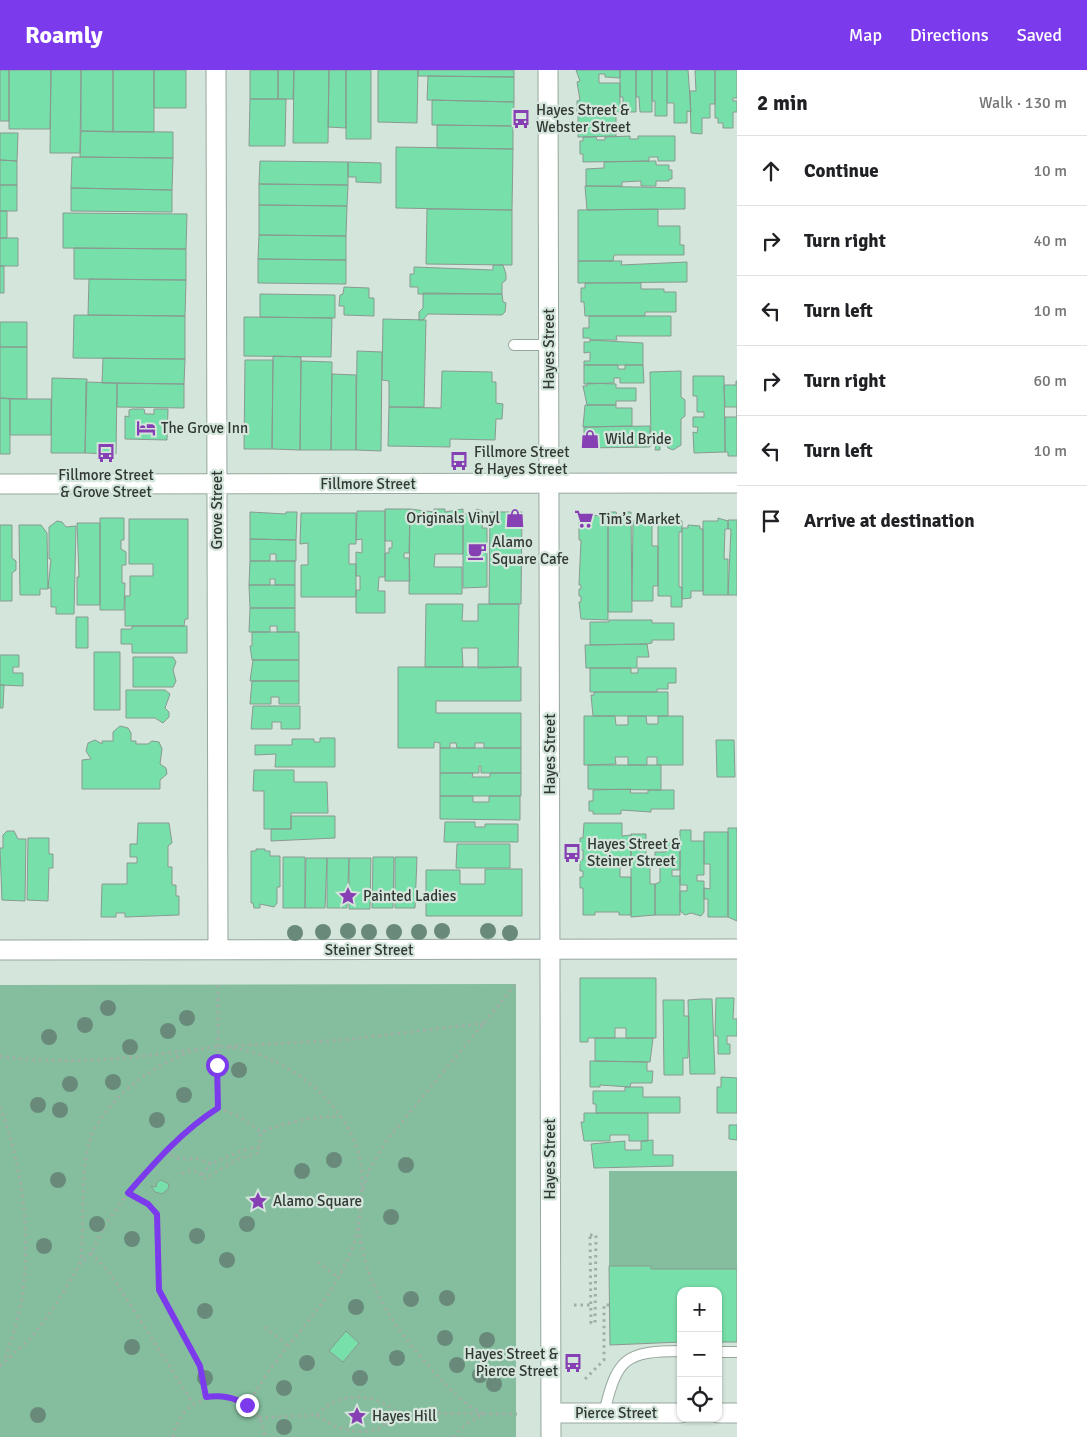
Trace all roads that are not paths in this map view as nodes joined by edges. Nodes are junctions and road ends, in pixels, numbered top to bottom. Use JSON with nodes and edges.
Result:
{"nodes":[{"id":1,"x":216,"y":70,"type":"edge"},
{"id":2,"x":548,"y":70,"type":"edge"},
{"id":3,"x":549,"y":345,"type":"junction"},
{"id":4,"x":514,"y":346,"type":"dead end"},
{"id":5,"x":737,"y":483,"type":"edge"},
{"id":6,"x":0,"y":484,"type":"edge"},
{"id":7,"x":217,"y":484,"type":"junction"},
{"id":8,"x":549,"y":484,"type":"junction"},
{"id":9,"x":550,"y":949,"type":"junction"},
{"id":10,"x":737,"y":949,"type":"edge"},
{"id":11,"x":0,"y":950,"type":"edge"},
{"id":12,"x":218,"y":950,"type":"junction"},
{"id":13,"x":677,"y":1351,"type":"edge"},
{"id":14,"x":722,"y":1352,"type":"edge"},
{"id":15,"x":737,"y":1352,"type":"edge"},
{"id":16,"x":604,"y":1413,"type":"junction"},
{"id":17,"x":677,"y":1413,"type":"edge"},
{"id":18,"x":722,"y":1413,"type":"edge"},
{"id":19,"x":737,"y":1413,"type":"edge"},
{"id":20,"x":551,"y":1414,"type":"junction"},
{"id":21,"x":551,"y":1437,"type":"edge"}],
"edges":[{"from":1,"to":7,"type":"street","name":"Grove Street"},
{"from":2,"to":3,"type":"street","name":"Hayes Street"},
{"from":3,"to":4,"type":"lane"},
{"from":3,"to":8,"type":"street","name":"Hayes Street"},
{"from":5,"to":8,"type":"street","name":"Fillmore Street"},
{"from":6,"to":7,"type":"street","name":"Fillmore Street"},
{"from":7,"to":8,"type":"street","name":"Fillmore Street"},
{"from":7,"to":12,"type":"street","name":"Grove Street"},
{"from":8,"to":9,"type":"street","name":"Hayes Street"},
{"from":9,"to":10,"type":"street","name":"Steiner Street"},
{"from":9,"to":12,"type":"street","name":"Steiner Street"},
{"from":9,"to":20,"type":"street","name":"Hayes Street"},
{"from":11,"to":12,"type":"street","name":"Steiner Street"},
{"from":13,"to":16,"type":"lane"},
{"from":14,"to":15,"type":"lane"},
{"from":16,"to":17,"type":"street","name":"Pierce Street"},
{"from":16,"to":20,"type":"street","name":"Pierce Street"},
{"from":18,"to":19,"type":"street"},
{"from":20,"to":21,"type":"street","name":"Hayes Street"}]}
